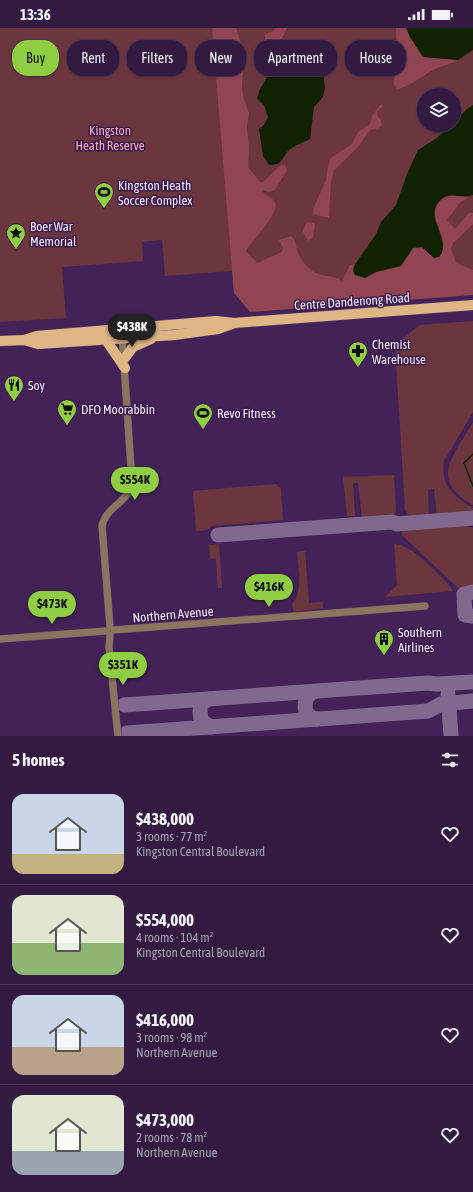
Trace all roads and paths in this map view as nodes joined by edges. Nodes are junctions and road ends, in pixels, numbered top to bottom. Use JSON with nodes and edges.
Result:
{"nodes":[{"id":1,"x":473,"y":305,"type":"edge"},
{"id":2,"x":234,"y":323,"type":"junction"},
{"id":3,"x":122,"y":334,"type":"junction"},
{"id":4,"x":158,"y":336,"type":"junction"},
{"id":5,"x":24,"y":340,"type":"junction"},
{"id":6,"x":106,"y":340,"type":"junction"},
{"id":7,"x":0,"y":341,"type":"edge"},
{"id":8,"x":124,"y":364,"type":"junction"},
{"id":9,"x":424,"y":606,"type":"dead end"},
{"id":10,"x":110,"y":631,"type":"junction"},
{"id":11,"x":0,"y":639,"type":"edge"},
{"id":12,"x":118,"y":736,"type":"edge"}],
"edges":[{"from":1,"to":2,"type":"main road","name":"Centre Dandenong Road"},
{"from":2,"to":3,"type":"main road","name":"Centre Dandenong Road"},
{"from":2,"to":4,"type":"main road","name":"Centre Dandenong Road"},
{"from":3,"to":4,"type":"main road","name":"Centre Dandenong Road"},
{"from":3,"to":5,"type":"main road","name":"Centre Dandenong Road"},
{"from":3,"to":6,"type":"main road","name":"Centre Dandenong Road"},
{"from":3,"to":8,"type":"street"},
{"from":4,"to":8,"type":"main road"},
{"from":5,"to":6,"type":"main road","name":"Centre Dandenong Road"},
{"from":5,"to":7,"type":"main road","name":"Centre Dandenong Road"},
{"from":6,"to":8,"type":"main road"},
{"from":8,"to":10,"type":"street"},
{"from":9,"to":10,"type":"street","name":"Northern Avenue"},
{"from":10,"to":11,"type":"street","name":"Northern Avenue"},
{"from":10,"to":12,"type":"street"}]}
